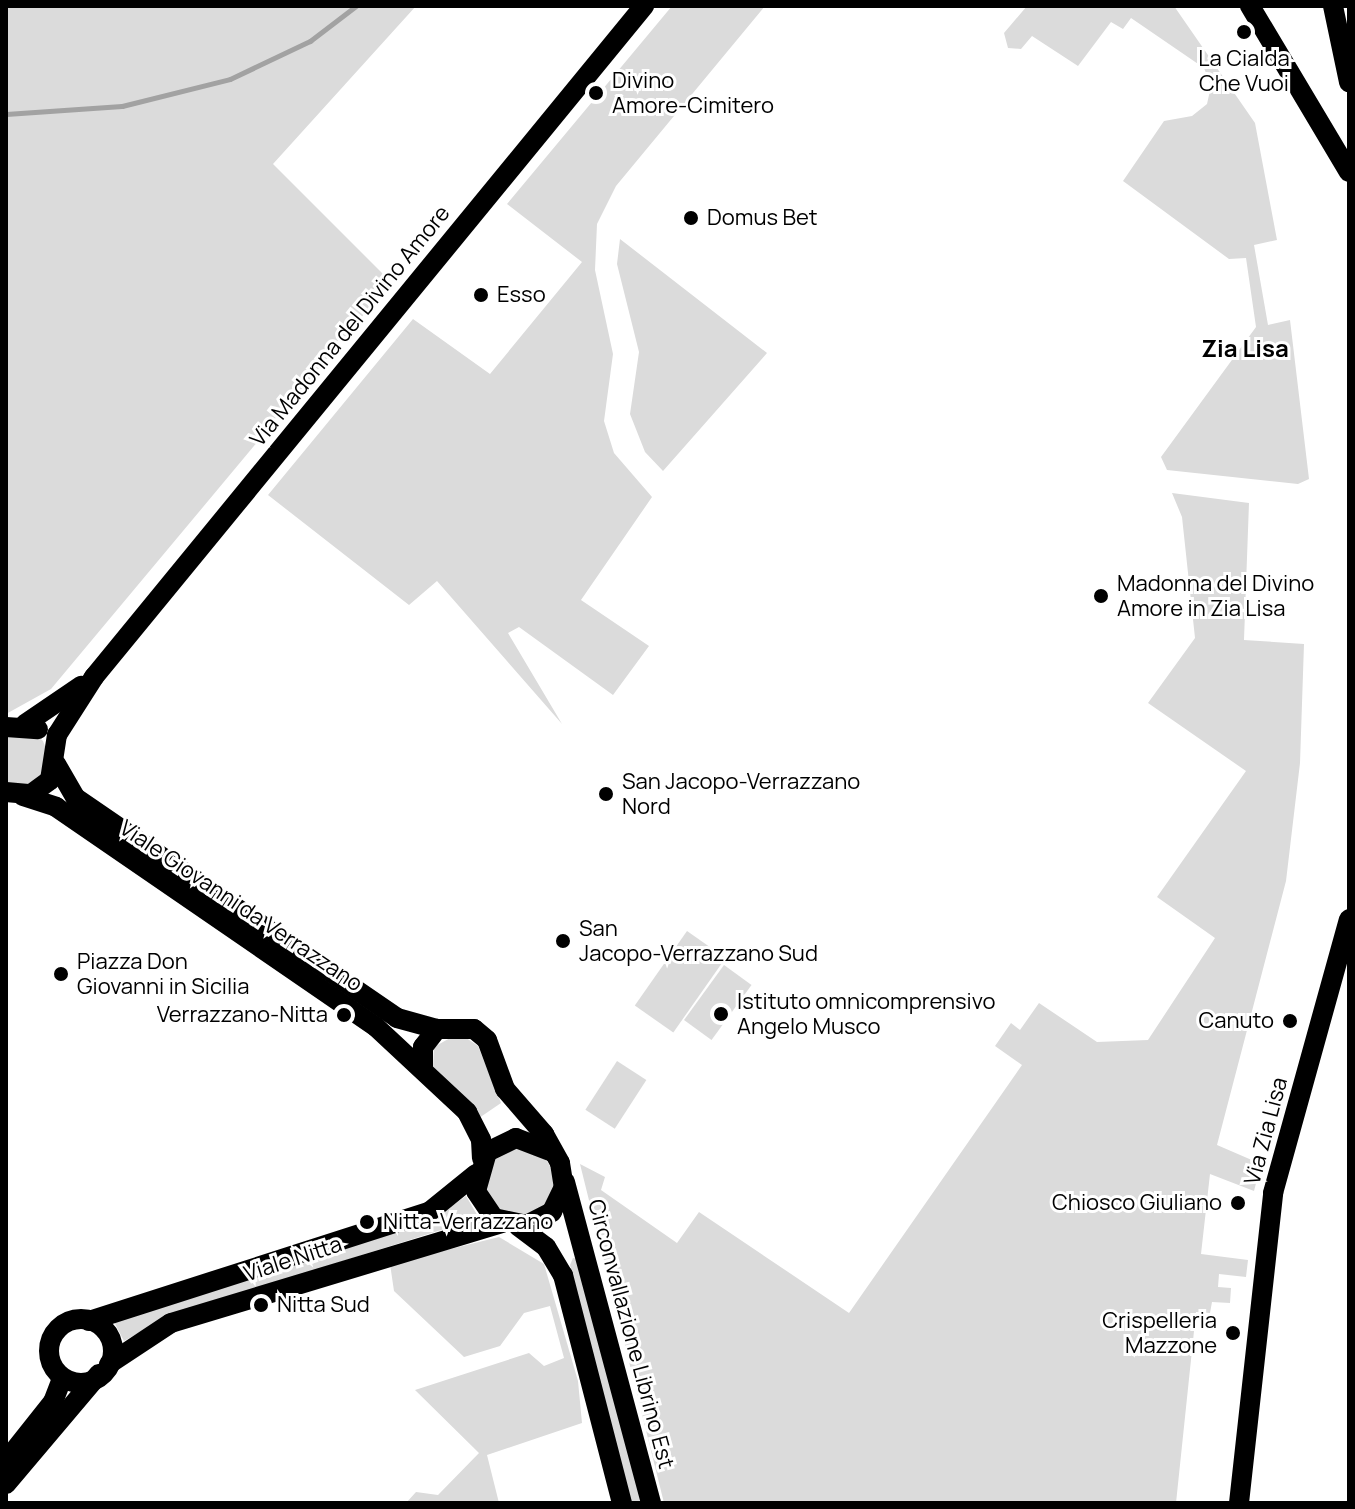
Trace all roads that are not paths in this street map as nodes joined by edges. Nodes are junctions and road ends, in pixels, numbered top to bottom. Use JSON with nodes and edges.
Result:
{"nodes":[{"id":1,"x":644,"y":6,"type":"edge"},
{"id":2,"x":1250,"y":6,"type":"edge"},
{"id":3,"x":1333,"y":6,"type":"edge"},
{"id":4,"x":1349,"y":82,"type":"edge"},
{"id":5,"x":1342,"y":139,"type":"edge"},
{"id":6,"x":1349,"y":172,"type":"edge"},
{"id":7,"x":94,"y":677,"type":"junction"},
{"id":8,"x":16,"y":726,"type":"edge"},
{"id":9,"x":56,"y":757,"type":"junction"},
{"id":10,"x":14,"y":794,"type":"edge"},
{"id":11,"x":1349,"y":919,"type":"edge"},
{"id":12,"x":437,"y":1029,"type":"junction"},
{"id":13,"x":423,"y":1070,"type":"junction"},
{"id":14,"x":552,"y":1152,"type":"junction"},
{"id":15,"x":479,"y":1166,"type":"junction"},
{"id":16,"x":564,"y":1178,"type":"junction"},
{"id":17,"x":510,"y":1224,"type":"junction"},
{"id":18,"x":89,"y":1321,"type":"junction"},
{"id":19,"x":106,"y":1367,"type":"junction"},
{"id":20,"x":62,"y":1378,"type":"junction"},
{"id":21,"x":6,"y":1461,"type":"edge"},
{"id":22,"x":6,"y":1484,"type":"edge"},
{"id":23,"x":622,"y":1503,"type":"edge"},
{"id":24,"x":651,"y":1503,"type":"edge"},
{"id":25,"x":1239,"y":1503,"type":"edge"}],
"edges":[{"from":1,"to":7,"type":"main road","name":"Via Madonna del Divino Amore"},
{"from":2,"to":5,"type":"main road"},
{"from":3,"to":4,"type":"main road"},
{"from":5,"to":6,"type":"main road"},
{"from":7,"to":8,"type":"main road"},
{"from":7,"to":9,"type":"main road"},
{"from":8,"to":9,"type":"main road","name":"Viale Giovanni da Verrazzano"},
{"from":9,"to":10,"type":"main road"},
{"from":9,"to":12,"type":"main road","name":"Viale Giovanni da Verrazzano"},
{"from":10,"to":13,"type":"main road","name":"Viale Giovanni da Verrazzano"},
{"from":11,"to":25,"type":"main road","name":"Via Zia Lisa"},
{"from":12,"to":13,"type":"main road"},
{"from":12,"to":14,"type":"main road","name":"Viale Giovanni da Verrazzano"},
{"from":13,"to":15,"type":"main road","name":"Viale Giovanni da Verrazzano"},
{"from":14,"to":15,"type":"main road"},
{"from":14,"to":16,"type":"main road"},
{"from":15,"to":17,"type":"main road"},
{"from":15,"to":18,"type":"main road"},
{"from":16,"to":17,"type":"main road"},
{"from":16,"to":24,"type":"main road","name":"Circonvallazione Librino Est"},
{"from":17,"to":19,"type":"main road","name":"Viale Nitta"},
{"from":17,"to":23,"type":"main road"},
{"from":18,"to":19,"type":"main road"},
{"from":18,"to":20,"type":"main road"},
{"from":19,"to":20,"type":"main road"},
{"from":19,"to":22,"type":"main road","name":"Viale Nitta"},
{"from":20,"to":21,"type":"main road"}]}
